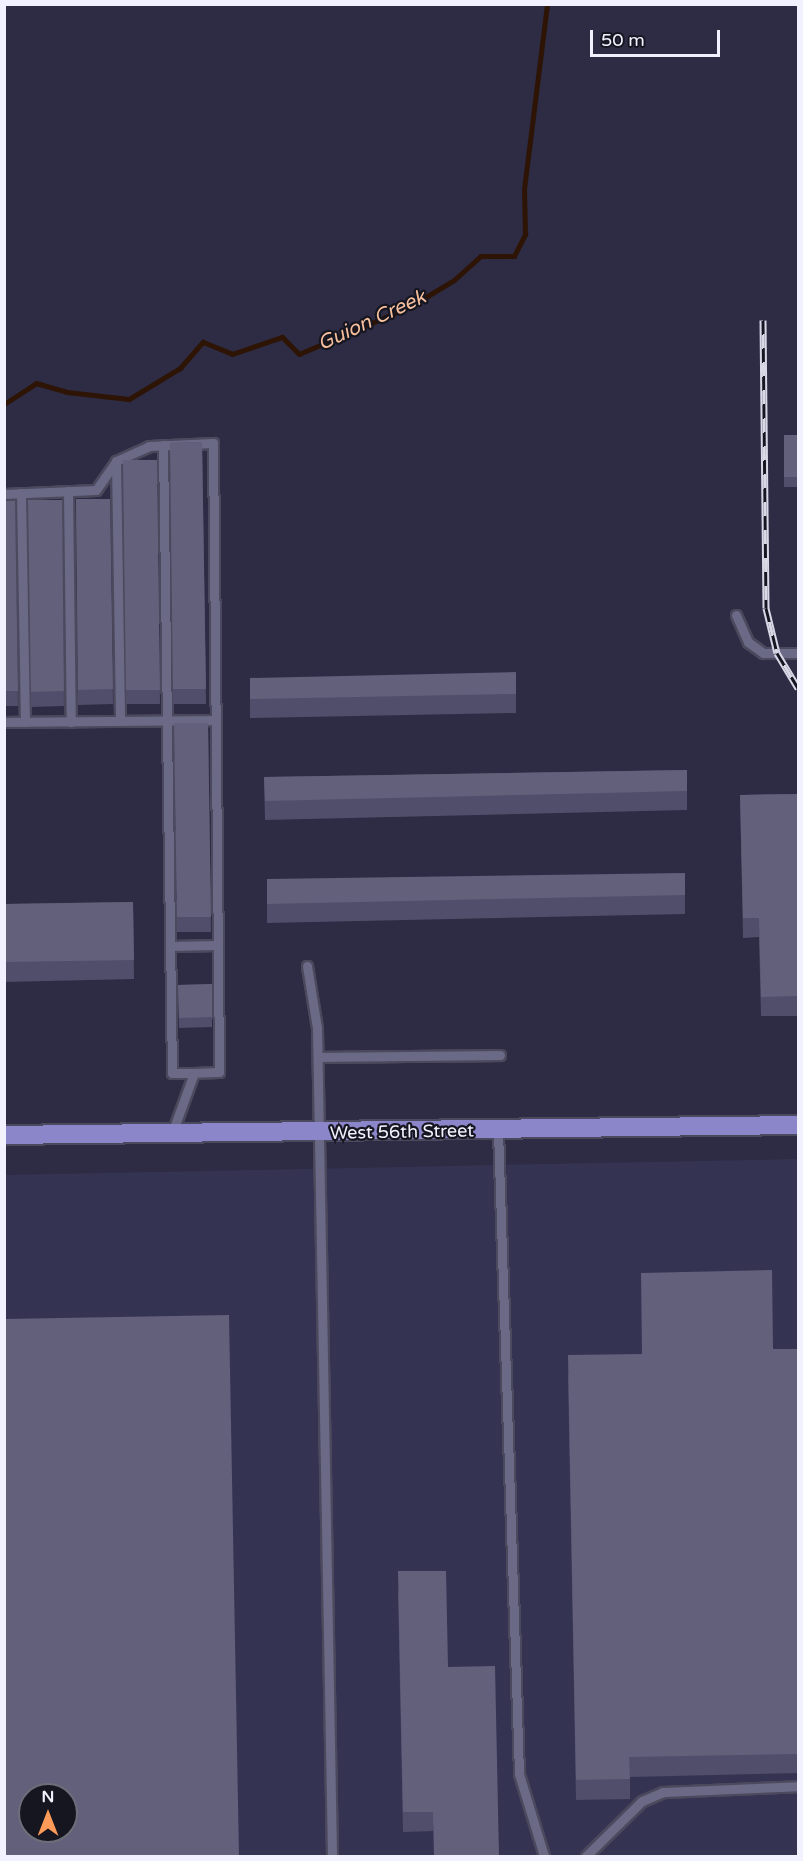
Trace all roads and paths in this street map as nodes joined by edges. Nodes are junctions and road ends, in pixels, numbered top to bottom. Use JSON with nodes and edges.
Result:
{"nodes":[{"id":1,"x":163,"y":445,"type":"junction"},
{"id":2,"x":116,"y":461,"type":"junction"},
{"id":3,"x":68,"y":491,"type":"junction"},
{"id":4,"x":21,"y":493,"type":"junction"},
{"id":5,"x":4,"y":494,"type":"edge"},
{"id":6,"x":736,"y":615,"type":"dead end"},
{"id":7,"x":798,"y":653,"type":"edge"},
{"id":8,"x":216,"y":720,"type":"junction"},
{"id":9,"x":120,"y":721,"type":"junction"},
{"id":10,"x":165,"y":721,"type":"junction"},
{"id":11,"x":4,"y":722,"type":"edge"},
{"id":12,"x":25,"y":722,"type":"junction"},
{"id":13,"x":71,"y":722,"type":"junction"},
{"id":14,"x":218,"y":945,"type":"junction"},
{"id":15,"x":170,"y":946,"type":"junction"},
{"id":16,"x":307,"y":966,"type":"dead end"},
{"id":17,"x":500,"y":1055,"type":"dead end"},
{"id":18,"x":318,"y":1057,"type":"junction"},
{"id":19,"x":194,"y":1073,"type":"junction"},
{"id":20,"x":798,"y":1125,"type":"edge"},
{"id":21,"x":498,"y":1130,"type":"junction"},
{"id":22,"x":172,"y":1133,"type":"junction"},
{"id":23,"x":320,"y":1133,"type":"junction"},
{"id":24,"x":4,"y":1135,"type":"edge"},
{"id":25,"x":798,"y":1786,"type":"edge"},
{"id":26,"x":332,"y":1857,"type":"edge"},
{"id":27,"x":544,"y":1857,"type":"edge"},
{"id":28,"x":586,"y":1857,"type":"edge"}],
"edges":[{"from":1,"to":2,"type":"lane"},
{"from":1,"to":8,"type":"lane"},
{"from":1,"to":10,"type":"lane"},
{"from":2,"to":3,"type":"lane"},
{"from":2,"to":9,"type":"lane"},
{"from":3,"to":4,"type":"lane"},
{"from":3,"to":13,"type":"lane"},
{"from":4,"to":5,"type":"lane"},
{"from":4,"to":12,"type":"lane"},
{"from":6,"to":7,"type":"lane"},
{"from":8,"to":10,"type":"lane"},
{"from":8,"to":14,"type":"lane"},
{"from":9,"to":10,"type":"lane"},
{"from":9,"to":13,"type":"lane"},
{"from":10,"to":15,"type":"lane"},
{"from":11,"to":12,"type":"lane"},
{"from":12,"to":13,"type":"lane"},
{"from":14,"to":15,"type":"lane"},
{"from":14,"to":19,"type":"lane"},
{"from":15,"to":19,"type":"lane"},
{"from":16,"to":18,"type":"lane"},
{"from":17,"to":18,"type":"lane"},
{"from":18,"to":23,"type":"lane"},
{"from":19,"to":22,"type":"lane"},
{"from":20,"to":21,"type":"main road","name":"West 56th Street"},
{"from":21,"to":23,"type":"main road","name":"West 56th Street"},
{"from":21,"to":27,"type":"lane"},
{"from":22,"to":23,"type":"main road","name":"West 56th Street"},
{"from":22,"to":24,"type":"main road","name":"West 56th Street"},
{"from":23,"to":26,"type":"lane"},
{"from":25,"to":28,"type":"lane"}]}
